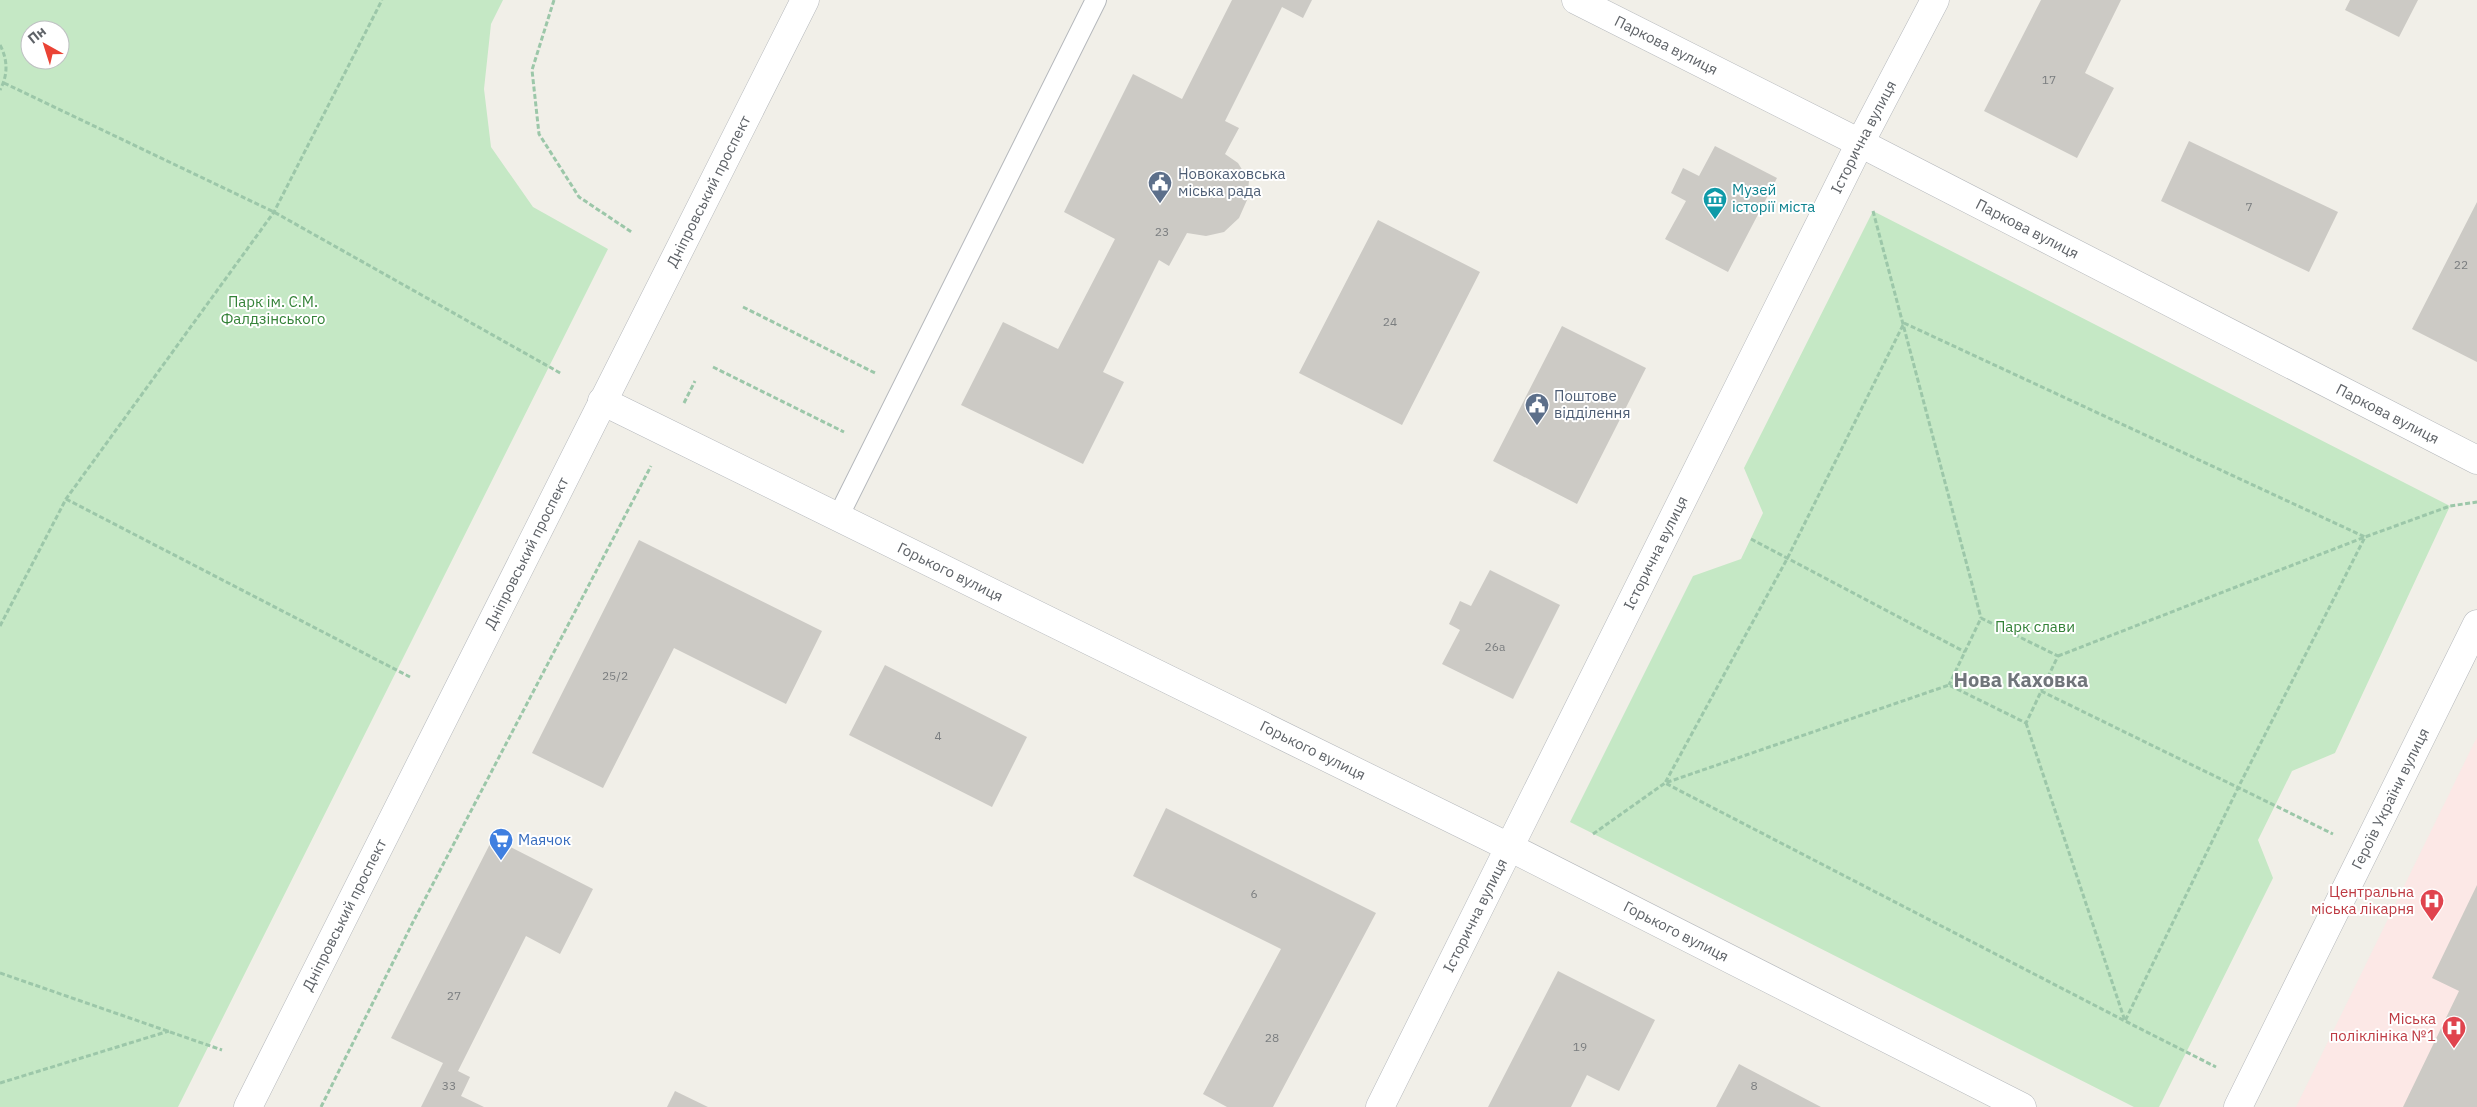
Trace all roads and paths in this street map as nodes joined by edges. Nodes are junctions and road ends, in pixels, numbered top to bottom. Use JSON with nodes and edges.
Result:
{"nodes":[{"id":1,"x":382,"y":0,"type":"edge"},
{"id":2,"x":554,"y":0,"type":"edge"},
{"id":3,"x":805,"y":0,"type":"edge"},
{"id":4,"x":1096,"y":0,"type":"edge"},
{"id":5,"x":1576,"y":0,"type":"edge"},
{"id":6,"x":1935,"y":0,"type":"edge"},
{"id":7,"x":0,"y":45,"type":"edge"},
{"id":8,"x":4,"y":83,"type":"junction"},
{"id":9,"x":0,"y":90,"type":"edge"},
{"id":10,"x":1860,"y":143,"type":"junction"},
{"id":11,"x":1873,"y":211,"type":"dead end"},
{"id":12,"x":274,"y":212,"type":"junction"},
{"id":13,"x":633,"y":234,"type":"dead end"},
{"id":14,"x":743,"y":307,"type":"dead end"},
{"id":15,"x":1904,"y":322,"type":"junction"},
{"id":16,"x":713,"y":367,"type":"dead end"},
{"id":17,"x":562,"y":374,"type":"dead end"},
{"id":18,"x":873,"y":382,"type":"dead end"},
{"id":19,"x":602,"y":401,"type":"junction"},
{"id":20,"x":668,"y":433,"type":"junction"},
{"id":21,"x":847,"y":434,"type":"dead end"},
{"id":22,"x":2477,"y":460,"type":"edge"},
{"id":23,"x":66,"y":499,"type":"junction"},
{"id":24,"x":2477,"y":502,"type":"edge"},
{"id":25,"x":838,"y":517,"type":"junction"},
{"id":26,"x":2365,"y":537,"type":"junction"},
{"id":27,"x":1750,"y":540,"type":"dead end"},
{"id":28,"x":1788,"y":559,"type":"junction"},
{"id":29,"x":1981,"y":618,"type":"junction"},
{"id":30,"x":2477,"y":624,"type":"edge"},
{"id":31,"x":0,"y":626,"type":"edge"},
{"id":32,"x":1965,"y":652,"type":"junction"},
{"id":33,"x":2058,"y":656,"type":"junction"},
{"id":34,"x":410,"y":677,"type":"dead end"},
{"id":35,"x":1949,"y":685,"type":"junction"},
{"id":36,"x":2042,"y":691,"type":"junction"},
{"id":37,"x":2026,"y":723,"type":"junction"},
{"id":38,"x":1665,"y":783,"type":"junction"},
{"id":39,"x":2238,"y":788,"type":"junction"},
{"id":40,"x":1593,"y":834,"type":"dead end"},
{"id":41,"x":2333,"y":834,"type":"dead end"},
{"id":42,"x":1509,"y":847,"type":"junction"},
{"id":43,"x":0,"y":973,"type":"edge"},
{"id":44,"x":2125,"y":1021,"type":"junction"},
{"id":45,"x":170,"y":1031,"type":"junction"},
{"id":46,"x":222,"y":1050,"type":"dead end"},
{"id":47,"x":2216,"y":1066,"type":"dead end"},
{"id":48,"x":0,"y":1084,"type":"edge"},
{"id":49,"x":248,"y":1107,"type":"edge"},
{"id":50,"x":321,"y":1107,"type":"edge"},
{"id":51,"x":1380,"y":1107,"type":"edge"},
{"id":52,"x":2022,"y":1107,"type":"edge"},
{"id":53,"x":2238,"y":1107,"type":"edge"}],
"edges":[{"from":1,"to":12,"type":"path"},
{"from":2,"to":13,"type":"path"},
{"from":3,"to":19,"type":"street","name":"Дніпровський проспект"},
{"from":4,"to":25,"type":"lane"},
{"from":5,"to":10,"type":"street","name":"Паркова вулиця"},
{"from":6,"to":10,"type":"street","name":"Історична вулиця"},
{"from":7,"to":8,"type":"path"},
{"from":8,"to":9,"type":"path"},
{"from":8,"to":12,"type":"path"},
{"from":10,"to":22,"type":"street","name":"Паркова вулиця"},
{"from":10,"to":42,"type":"street","name":"Історична вулиця"},
{"from":11,"to":15,"type":"path"},
{"from":12,"to":17,"type":"path"},
{"from":12,"to":23,"type":"path"},
{"from":14,"to":18,"type":"path"},
{"from":15,"to":26,"type":"path"},
{"from":15,"to":28,"type":"path"},
{"from":15,"to":29,"type":"path"},
{"from":16,"to":21,"type":"path"},
{"from":19,"to":20,"type":"street","name":"Горького вулиця"},
{"from":19,"to":49,"type":"street","name":"Дніпровський проспект"},
{"from":20,"to":25,"type":"street","name":"Горького вулиця"},
{"from":20,"to":50,"type":"path"},
{"from":23,"to":31,"type":"path"},
{"from":23,"to":34,"type":"path"},
{"from":24,"to":26,"type":"path"},
{"from":25,"to":42,"type":"street","name":"Горького вулиця"},
{"from":26,"to":33,"type":"path"},
{"from":26,"to":39,"type":"path"},
{"from":27,"to":28,"type":"path"},
{"from":28,"to":32,"type":"path"},
{"from":28,"to":38,"type":"path"},
{"from":29,"to":32,"type":"path"},
{"from":29,"to":33,"type":"path"},
{"from":30,"to":53,"type":"street","name":"Героїв України вулиця"},
{"from":32,"to":35,"type":"path"},
{"from":33,"to":36,"type":"path"},
{"from":35,"to":37,"type":"path"},
{"from":35,"to":38,"type":"path"},
{"from":36,"to":37,"type":"path"},
{"from":36,"to":39,"type":"path"},
{"from":37,"to":44,"type":"path"},
{"from":38,"to":40,"type":"path"},
{"from":38,"to":44,"type":"path"},
{"from":39,"to":41,"type":"path"},
{"from":39,"to":44,"type":"path"},
{"from":42,"to":51,"type":"street","name":"Історична вулиця"},
{"from":42,"to":52,"type":"street","name":"Горького вулиця"},
{"from":43,"to":45,"type":"path"},
{"from":44,"to":47,"type":"path"},
{"from":45,"to":46,"type":"path"},
{"from":45,"to":48,"type":"path"}]}
